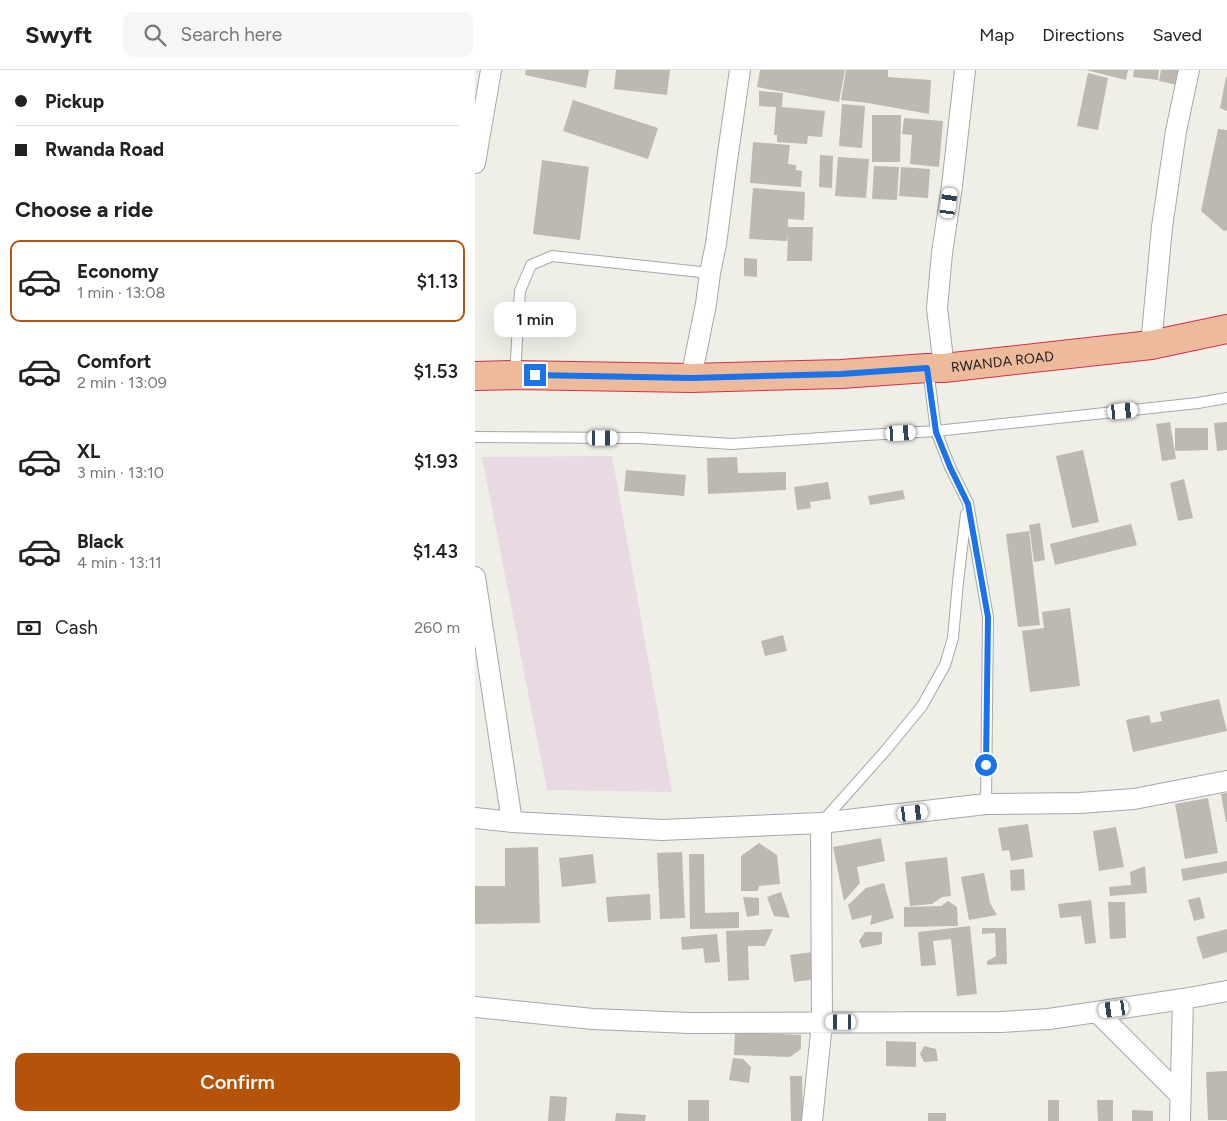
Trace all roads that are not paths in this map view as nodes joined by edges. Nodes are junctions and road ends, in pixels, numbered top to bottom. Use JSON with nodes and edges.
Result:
{"nodes":[{"id":1,"x":491,"y":70,"type":"edge"},
{"id":2,"x":740,"y":70,"type":"edge"},
{"id":3,"x":965,"y":70,"type":"edge"},
{"id":4,"x":1189,"y":70,"type":"edge"},
{"id":5,"x":475,"y":157,"type":"edge"},
{"id":6,"x":710,"y":273,"type":"junction"},
{"id":7,"x":1227,"y":330,"type":"edge"},
{"id":8,"x":1151,"y":345,"type":"junction"},
{"id":9,"x":936,"y":368,"type":"junction"},
{"id":10,"x":515,"y":374,"type":"junction"},
{"id":11,"x":475,"y":376,"type":"edge"},
{"id":12,"x":691,"y":378,"type":"junction"},
{"id":13,"x":1227,"y":398,"type":"edge"},
{"id":14,"x":936,"y":432,"type":"junction"},
{"id":15,"x":475,"y":437,"type":"edge"},
{"id":16,"x":968,"y":504,"type":"junction"},
{"id":17,"x":475,"y":577,"type":"edge"},
{"id":18,"x":1227,"y":781,"type":"edge"},
{"id":19,"x":986,"y":804,"type":"junction"},
{"id":20,"x":475,"y":818,"type":"edge"},
{"id":21,"x":512,"y":822,"type":"junction"},
{"id":22,"x":821,"y":823,"type":"junction"},
{"id":23,"x":1227,"y":991,"type":"edge"},
{"id":24,"x":1183,"y":999,"type":"junction"},
{"id":25,"x":475,"y":1006,"type":"edge"},
{"id":26,"x":1097,"y":1012,"type":"junction"},
{"id":27,"x":822,"y":1023,"type":"junction"},
{"id":28,"x":1180,"y":1095,"type":"junction"},
{"id":29,"x":812,"y":1121,"type":"edge"},
{"id":30,"x":1180,"y":1121,"type":"edge"}],
"edges":[{"from":1,"to":5,"type":"street"},
{"from":2,"to":6,"type":"street"},
{"from":3,"to":9,"type":"street"},
{"from":4,"to":8,"type":"street"},
{"from":6,"to":10,"type":"lane"},
{"from":6,"to":12,"type":"street"},
{"from":7,"to":8,"type":"highway","name":"RWANDA ROAD"},
{"from":8,"to":9,"type":"highway","name":"RWANDA ROAD"},
{"from":9,"to":12,"type":"highway","name":"RWANDA ROAD"},
{"from":9,"to":14,"type":"lane"},
{"from":10,"to":11,"type":"highway","name":"RWANDA ROAD"},
{"from":10,"to":12,"type":"highway","name":"RWANDA ROAD"},
{"from":13,"to":14,"type":"lane"},
{"from":14,"to":15,"type":"lane"},
{"from":14,"to":16,"type":"lane"},
{"from":16,"to":19,"type":"lane"},
{"from":16,"to":22,"type":"lane"},
{"from":17,"to":21,"type":"street"},
{"from":18,"to":19,"type":"street"},
{"from":19,"to":22,"type":"street"},
{"from":20,"to":21,"type":"street"},
{"from":21,"to":22,"type":"street"},
{"from":22,"to":27,"type":"street"},
{"from":23,"to":24,"type":"street"},
{"from":24,"to":26,"type":"street"},
{"from":24,"to":28,"type":"street"},
{"from":25,"to":27,"type":"street"},
{"from":26,"to":27,"type":"street"},
{"from":26,"to":28,"type":"street"},
{"from":27,"to":29,"type":"street"},
{"from":28,"to":30,"type":"street"}]}
